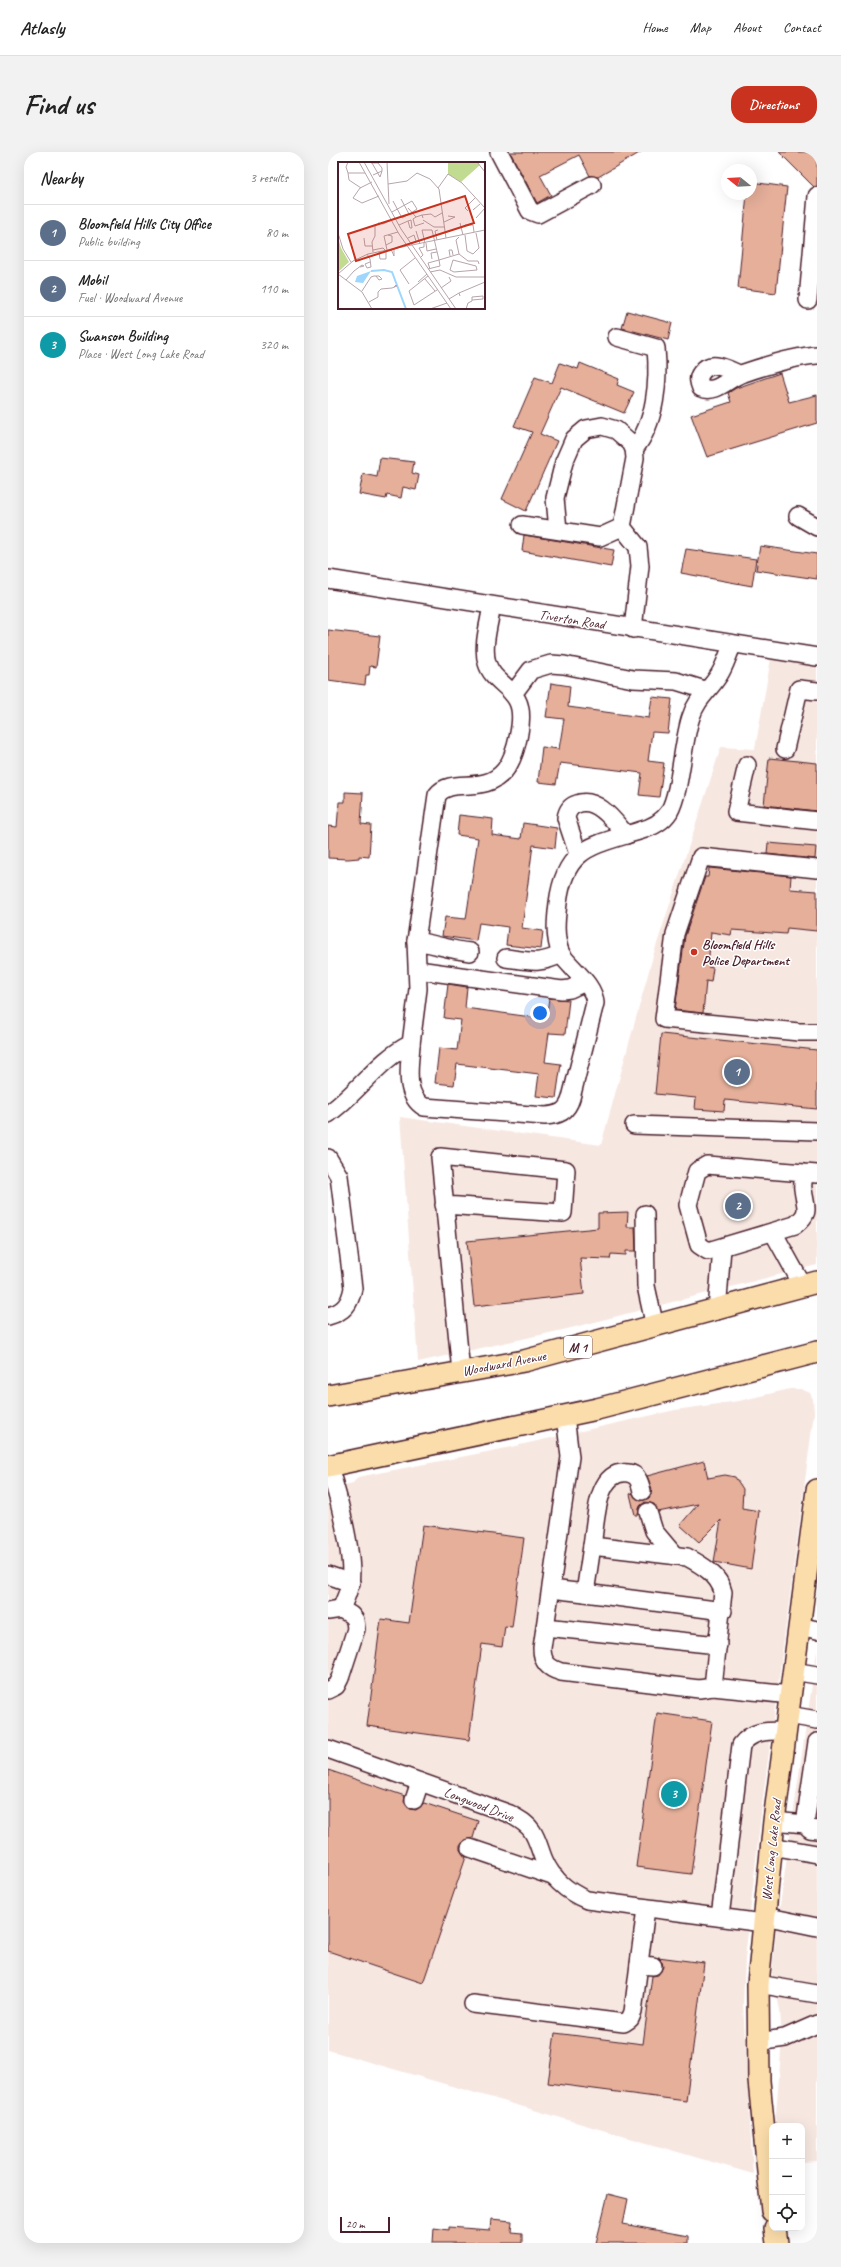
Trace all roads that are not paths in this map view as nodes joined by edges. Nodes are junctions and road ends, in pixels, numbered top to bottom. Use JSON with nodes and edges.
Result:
{"nodes":[{"id":1,"x":499,"y":152,"type":"edge"},
{"id":2,"x":592,"y":185,"type":"dead end"},
{"id":3,"x":817,"y":196,"type":"edge"},
{"id":4,"x":808,"y":300,"type":"dead end"},
{"id":5,"x":617,"y":337,"type":"dead end"},
{"id":6,"x":817,"y":355,"type":"edge"},
{"id":7,"x":739,"y":374,"type":"dead end"},
{"id":8,"x":634,"y":449,"type":"junction"},
{"id":9,"x":798,"y":516,"type":"dead end"},
{"id":10,"x":522,"y":525,"type":"dead end"},
{"id":11,"x":622,"y":527,"type":"junction"},
{"id":12,"x":817,"y":527,"type":"edge"},
{"id":13,"x":558,"y":530,"type":"junction"},
{"id":14,"x":328,"y":579,"type":"edge"},
{"id":15,"x":492,"y":606,"type":"junction"},
{"id":16,"x":633,"y":629,"type":"junction"},
{"id":17,"x":733,"y":644,"type":"junction"},
{"id":18,"x":817,"y":657,"type":"edge"},
{"id":19,"x":705,"y":690,"type":"junction"},
{"id":20,"x":817,"y":691,"type":"edge"},
{"id":21,"x":513,"y":694,"type":"junction"},
{"id":22,"x":785,"y":749,"type":"dead end"},
{"id":23,"x":747,"y":764,"type":"dead end"},
{"id":24,"x":817,"y":821,"type":"edge"},
{"id":25,"x":626,"y":835,"type":"junction"},
{"id":26,"x":578,"y":854,"type":"junction"},
{"id":27,"x":817,"y":869,"type":"edge"},
{"id":28,"x":416,"y":941,"type":"junction"},
{"id":29,"x":470,"y":952,"type":"dead end"},
{"id":30,"x":561,"y":954,"type":"junction"},
{"id":31,"x":506,"y":958,"type":"dead end"},
{"id":32,"x":418,"y":970,"type":"junction"},
{"id":33,"x":585,"y":982,"type":"junction"},
{"id":34,"x":817,"y":1032,"type":"edge"},
{"id":35,"x":411,"y":1044,"type":"junction"},
{"id":36,"x":328,"y":1114,"type":"edge"},
{"id":37,"x":634,"y":1125,"type":"dead end"},
{"id":38,"x":817,"y":1131,"type":"edge"},
{"id":39,"x":328,"y":1158,"type":"edge"},
{"id":40,"x":811,"y":1173,"type":"edge"},
{"id":41,"x":444,"y":1205,"type":"junction"},
{"id":42,"x":645,"y":1214,"type":"dead end"},
{"id":43,"x":773,"y":1232,"type":"junction"},
{"id":44,"x":722,"y":1248,"type":"junction"},
{"id":45,"x":810,"y":1284,"type":"edge"},
{"id":46,"x":717,"y":1311,"type":"junction"},
{"id":47,"x":328,"y":1316,"type":"edge"},
{"id":48,"x":656,"y":1327,"type":"junction"},
{"id":49,"x":817,"y":1352,"type":"edge"},
{"id":50,"x":462,"y":1372,"type":"junction"},
{"id":51,"x":330,"y":1398,"type":"edge"},
{"id":52,"x":565,"y":1416,"type":"junction"},
{"id":53,"x":328,"y":1466,"type":"edge"},
{"id":54,"x":817,"y":1490,"type":"edge"},
{"id":55,"x":642,"y":1491,"type":"dead end"},
{"id":56,"x":648,"y":1512,"type":"dead end"},
{"id":57,"x":592,"y":1546,"type":"junction"},
{"id":58,"x":675,"y":1556,"type":"junction"},
{"id":59,"x":811,"y":1574,"type":"edge"},
{"id":60,"x":328,"y":1575,"type":"edge"},
{"id":61,"x":350,"y":1583,"type":"junction"},
{"id":62,"x":551,"y":1589,"type":"junction"},
{"id":63,"x":585,"y":1593,"type":"junction"},
{"id":64,"x":334,"y":1610,"type":"edge"},
{"id":65,"x":723,"y":1611,"type":"junction"},
{"id":66,"x":545,"y":1627,"type":"junction"},
{"id":67,"x":808,"y":1628,"type":"edge"},
{"id":68,"x":718,"y":1645,"type":"junction"},
{"id":69,"x":793,"y":1671,"type":"junction"},
{"id":70,"x":817,"y":1675,"type":"edge"},
{"id":71,"x":713,"y":1687,"type":"junction"},
{"id":72,"x":328,"y":1690,"type":"edge"},
{"id":73,"x":788,"y":1714,"type":"junction"},
{"id":74,"x":817,"y":1720,"type":"edge"},
{"id":75,"x":817,"y":1742,"type":"edge"},
{"id":76,"x":328,"y":1749,"type":"edge"},
{"id":77,"x":420,"y":1782,"type":"junction"},
{"id":78,"x":414,"y":1800,"type":"dead end"},
{"id":79,"x":774,"y":1821,"type":"junction"},
{"id":80,"x":811,"y":1827,"type":"edge"},
{"id":81,"x":771,"y":1846,"type":"junction"},
{"id":82,"x":470,"y":1848,"type":"dead end"},
{"id":83,"x":817,"y":1854,"type":"edge"},
{"id":84,"x":554,"y":1877,"type":"junction"},
{"id":85,"x":646,"y":1908,"type":"junction"},
{"id":86,"x":720,"y":1917,"type":"junction"},
{"id":87,"x":763,"y":1920,"type":"junction"},
{"id":88,"x":817,"y":1927,"type":"edge"},
{"id":89,"x":758,"y":1984,"type":"junction"},
{"id":90,"x":817,"y":1994,"type":"edge"},
{"id":91,"x":474,"y":2004,"type":"dead end"},
{"id":92,"x":817,"y":2024,"type":"edge"},
{"id":93,"x":758,"y":2042,"type":"junction"},
{"id":94,"x":770,"y":2195,"type":"edge"},
{"id":95,"x":775,"y":2231,"type":"edge"},
{"id":96,"x":777,"y":2243,"type":"edge"}],
"edges":[{"from":1,"to":2,"type":"street"},
{"from":3,"to":4,"type":"street"},
{"from":5,"to":8,"type":"street"},
{"from":6,"to":7,"type":"street"},
{"from":8,"to":11,"type":"street"},
{"from":8,"to":13,"type":"street"},
{"from":9,"to":12,"type":"street"},
{"from":10,"to":13,"type":"street"},
{"from":11,"to":13,"type":"street"},
{"from":11,"to":16,"type":"street"},
{"from":14,"to":15,"type":"street","name":"Tiverton Road"},
{"from":15,"to":16,"type":"street","name":"Tiverton Road"},
{"from":15,"to":21,"type":"street"},
{"from":16,"to":17,"type":"street","name":"Tiverton Road"},
{"from":17,"to":18,"type":"street","name":"Tiverton Road"},
{"from":17,"to":19,"type":"street"},
{"from":19,"to":21,"type":"street"},
{"from":19,"to":25,"type":"street"},
{"from":20,"to":22,"type":"street"},
{"from":21,"to":28,"type":"street"},
{"from":23,"to":24,"type":"street"},
{"from":25,"to":26,"type":"street"},
{"from":25,"to":26,"type":"street"},
{"from":26,"to":30,"type":"street"},
{"from":27,"to":34,"type":"street"},
{"from":28,"to":29,"type":"street"},
{"from":28,"to":32,"type":"street"},
{"from":30,"to":31,"type":"street"},
{"from":30,"to":33,"type":"street"},
{"from":32,"to":33,"type":"street"},
{"from":32,"to":35,"type":"street"},
{"from":33,"to":35,"type":"street"},
{"from":35,"to":36,"type":"street"},
{"from":37,"to":38,"type":"street"},
{"from":39,"to":47,"type":"street"},
{"from":40,"to":43,"type":"street"},
{"from":40,"to":44,"type":"street"},
{"from":41,"to":41,"type":"street"},
{"from":41,"to":50,"type":"street"},
{"from":42,"to":48,"type":"street"},
{"from":43,"to":44,"type":"street"},
{"from":43,"to":45,"type":"street"},
{"from":44,"to":46,"type":"street"},
{"from":45,"to":46,"type":"main road","name":"Woodward Avenue","number":"M 1"},
{"from":46,"to":48,"type":"main road","name":"Woodward Avenue","number":"M 1"},
{"from":48,"to":50,"type":"main road","name":"Woodward Avenue","number":"M 1"},
{"from":49,"to":52,"type":"main road"},
{"from":50,"to":51,"type":"main road","name":"Woodward Avenue","number":"M 1"},
{"from":52,"to":53,"type":"main road"},
{"from":52,"to":62,"type":"street"},
{"from":53,"to":61,"type":"street"},
{"from":54,"to":59,"type":"main road","name":"West Long Lake Road"},
{"from":55,"to":57,"type":"street"},
{"from":56,"to":58,"type":"street"},
{"from":57,"to":58,"type":"street"},
{"from":57,"to":63,"type":"street"},
{"from":58,"to":65,"type":"street"},
{"from":59,"to":67,"type":"main road","name":"West Long Lake Road"},
{"from":60,"to":61,"type":"street"},
{"from":61,"to":64,"type":"street"},
{"from":62,"to":63,"type":"street"},
{"from":62,"to":66,"type":"street"},
{"from":63,"to":65,"type":"street"},
{"from":64,"to":72,"type":"street"},
{"from":65,"to":68,"type":"street"},
{"from":66,"to":68,"type":"street"},
{"from":66,"to":71,"type":"street"},
{"from":67,"to":69,"type":"main road","name":"West Long Lake Road"},
{"from":68,"to":71,"type":"street"},
{"from":69,"to":70,"type":"street"},
{"from":69,"to":73,"type":"main road","name":"West Long Lake Road"},
{"from":71,"to":73,"type":"street"},
{"from":73,"to":74,"type":"street"},
{"from":73,"to":79,"type":"main road","name":"West Long Lake Road"},
{"from":73,"to":86,"type":"street"},
{"from":75,"to":80,"type":"street"},
{"from":76,"to":77,"type":"street","name":"Longwood Drive"},
{"from":77,"to":78,"type":"street"},
{"from":77,"to":84,"type":"street","name":"Longwood Drive"},
{"from":79,"to":80,"type":"street"},
{"from":79,"to":81,"type":"main road","name":"West Long Lake Road"},
{"from":81,"to":83,"type":"street"},
{"from":81,"to":87,"type":"main road","name":"West Long Lake Road"},
{"from":82,"to":84,"type":"street"},
{"from":84,"to":85,"type":"street","name":"Longwood Drive"},
{"from":85,"to":86,"type":"street","name":"Longwood Drive"},
{"from":85,"to":91,"type":"street"},
{"from":86,"to":87,"type":"street","name":"Longwood Drive"},
{"from":87,"to":88,"type":"street","name":"Longwood Drive"},
{"from":87,"to":89,"type":"main road","name":"West Long Lake Road"},
{"from":89,"to":90,"type":"street"},
{"from":89,"to":93,"type":"main road","name":"West Long Lake Road"},
{"from":92,"to":93,"type":"street"},
{"from":93,"to":94,"type":"main road","name":"West Long Lake Road"},
{"from":95,"to":96,"type":"main road"}]}
